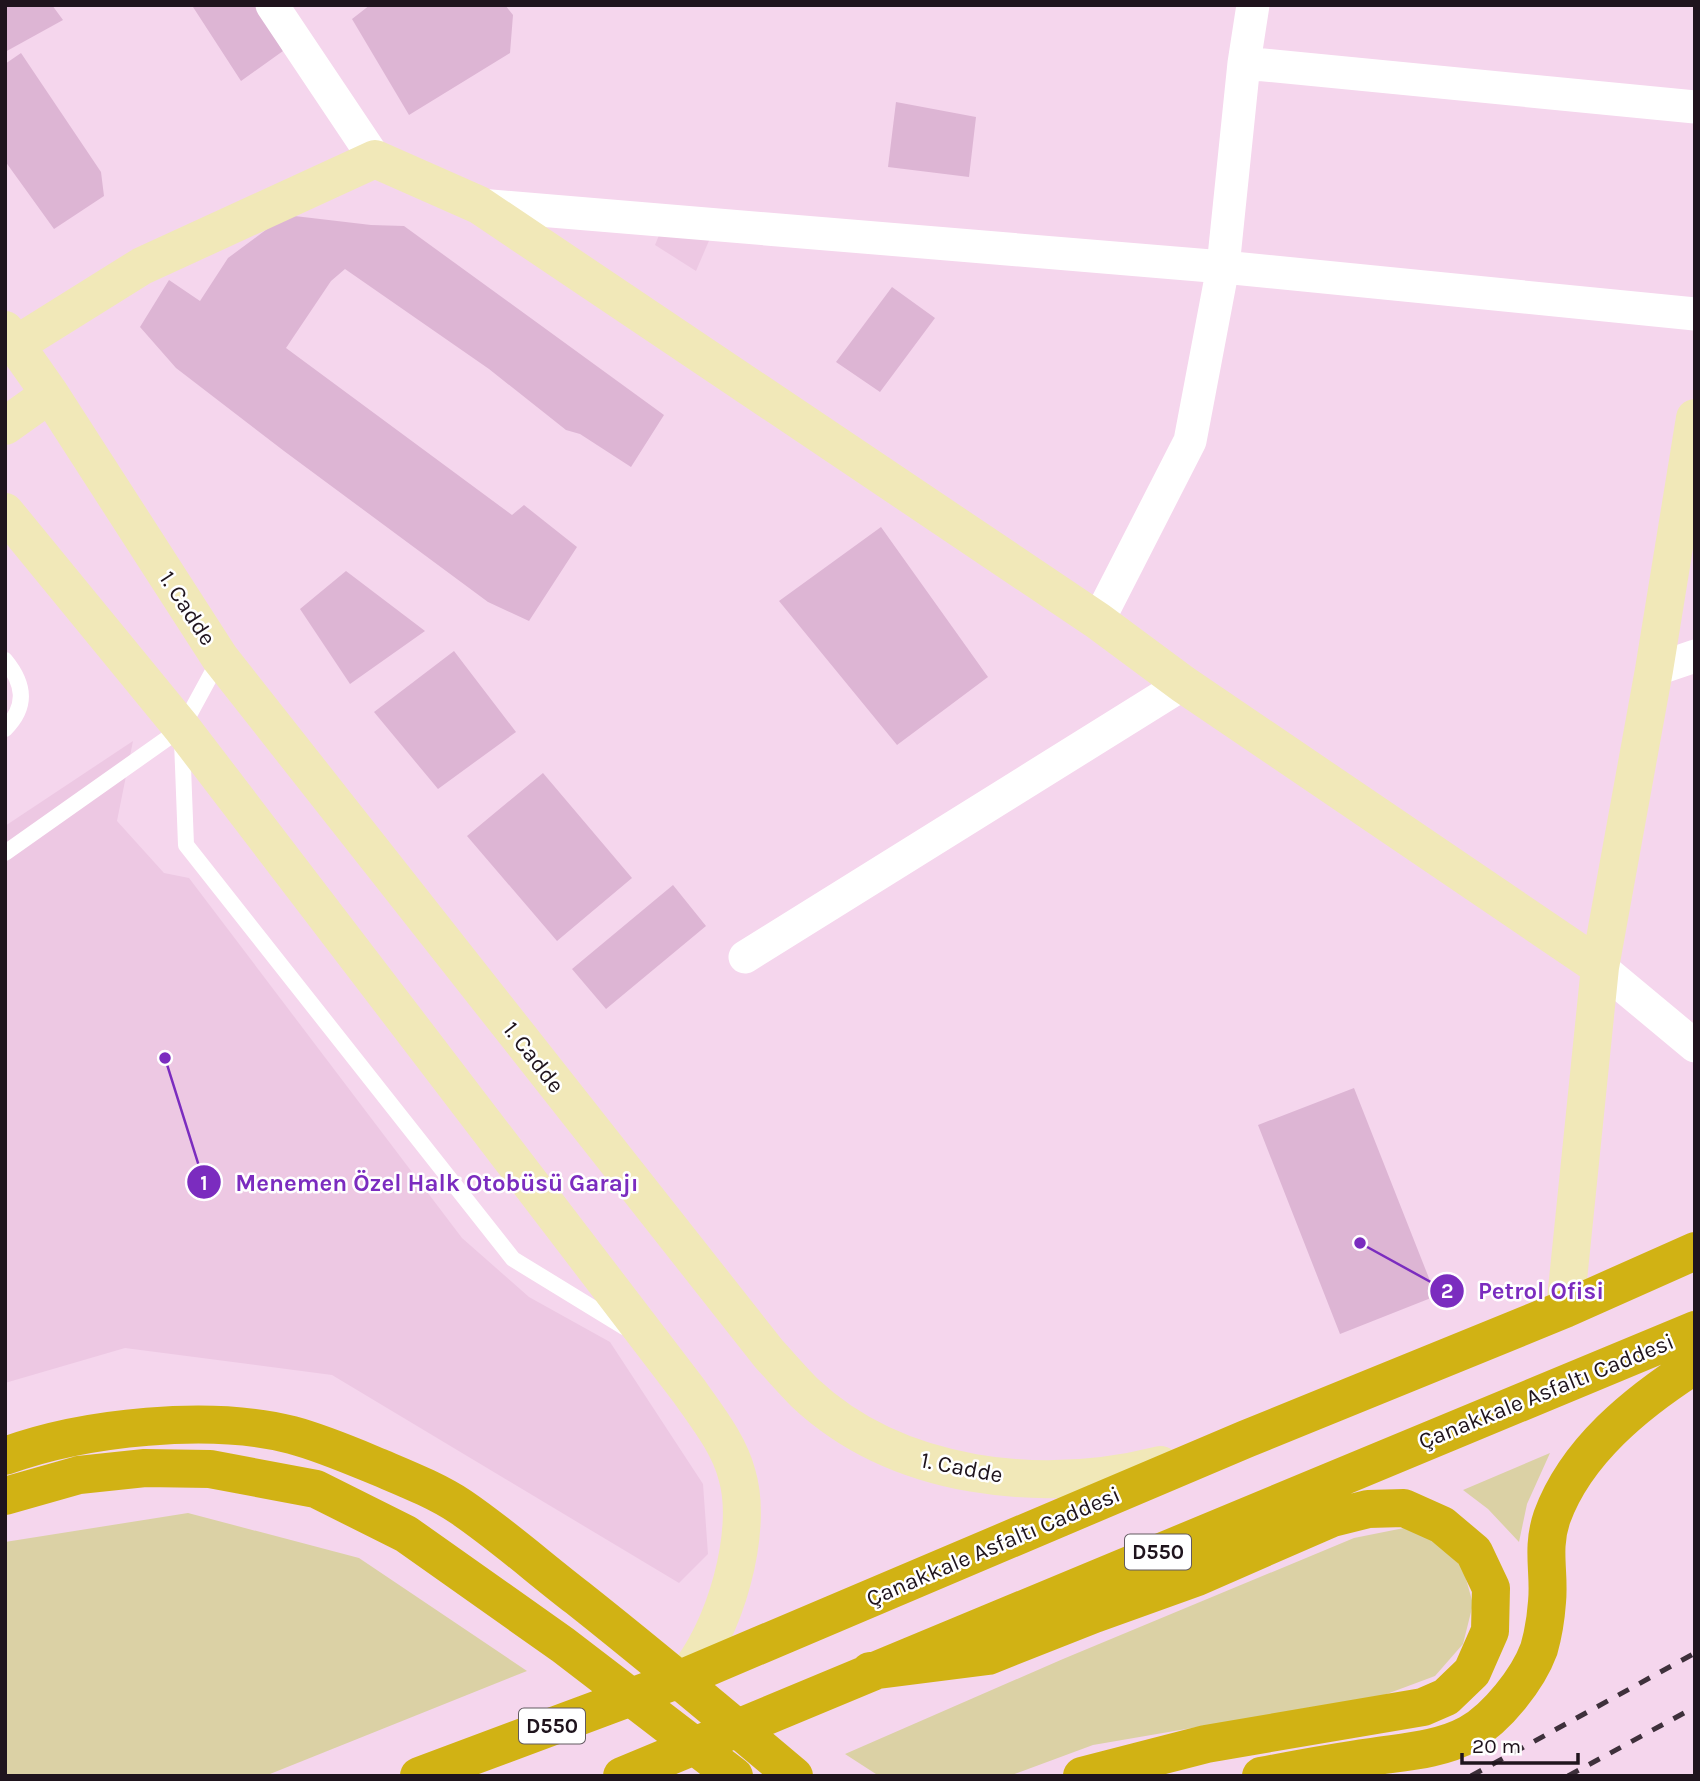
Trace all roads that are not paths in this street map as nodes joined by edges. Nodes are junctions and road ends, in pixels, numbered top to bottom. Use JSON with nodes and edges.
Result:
{"nodes":[{"id":1,"x":272,"y":5,"type":"edge"},
{"id":2,"x":1253,"y":5,"type":"edge"},
{"id":3,"x":1244,"y":63,"type":"junction"},
{"id":4,"x":1695,"y":107,"type":"edge"},
{"id":5,"x":375,"y":159,"type":"junction"},
{"id":6,"x":479,"y":205,"type":"junction"},
{"id":7,"x":1223,"y":267,"type":"junction"},
{"id":8,"x":1695,"y":314,"type":"edge"},
{"id":9,"x":11,"y":337,"type":"edge"},
{"id":10,"x":50,"y":394,"type":"junction"},
{"id":11,"x":1695,"y":418,"type":"edge"},
{"id":12,"x":5,"y":426,"type":"edge"},
{"id":13,"x":5,"y":512,"type":"edge"},
{"id":14,"x":1098,"y":621,"type":"junction"},
{"id":15,"x":1695,"y":656,"type":"edge"},
{"id":16,"x":220,"y":658,"type":"junction"},
{"id":17,"x":5,"y":660,"type":"edge"},
{"id":18,"x":1654,"y":670,"type":"junction"},
{"id":19,"x":1183,"y":684,"type":"junction"},
{"id":20,"x":5,"y":729,"type":"edge"},
{"id":21,"x":182,"y":729,"type":"junction"},
{"id":22,"x":5,"y":852,"type":"edge"},
{"id":23,"x":745,"y":957,"type":"dead end"},
{"id":24,"x":1600,"y":967,"type":"junction"},
{"id":25,"x":1695,"y":1046,"type":"edge"},
{"id":26,"x":1695,"y":1251,"type":"edge"},
{"id":27,"x":1565,"y":1309,"type":"junction"},
{"id":28,"x":1695,"y":1330,"type":"edge"},
{"id":29,"x":652,"y":1343,"type":"junction"},
{"id":30,"x":1695,"y":1365,"type":"edge"},
{"id":31,"x":1246,"y":1439,"type":"junction"},
{"id":32,"x":5,"y":1455,"type":"edge"},
{"id":33,"x":5,"y":1496,"type":"edge"},
{"id":34,"x":870,"y":1671,"type":"junction"},
{"id":35,"x":685,"y":1677,"type":"junction"},
{"id":36,"x":671,"y":1726,"type":"junction"},
{"id":37,"x":419,"y":1776,"type":"edge"},
{"id":38,"x":622,"y":1776,"type":"edge"},
{"id":39,"x":712,"y":1776,"type":"edge"},
{"id":40,"x":734,"y":1776,"type":"edge"},
{"id":41,"x":794,"y":1776,"type":"edge"},
{"id":42,"x":1082,"y":1776,"type":"edge"},
{"id":43,"x":1261,"y":1776,"type":"edge"}],
"edges":[{"from":1,"to":5,"type":"street"},
{"from":2,"to":3,"type":"street"},
{"from":3,"to":4,"type":"street"},
{"from":3,"to":7,"type":"street"},
{"from":5,"to":6,"type":"main road"},
{"from":5,"to":9,"type":"main road"},
{"from":6,"to":7,"type":"street"},
{"from":6,"to":14,"type":"main road"},
{"from":7,"to":8,"type":"street"},
{"from":7,"to":14,"type":"street"},
{"from":9,"to":10,"type":"main road","name":"1. Cadde"},
{"from":10,"to":12,"type":"main road"},
{"from":10,"to":16,"type":"main road","name":"1. Cadde"},
{"from":11,"to":18,"type":"main road"},
{"from":13,"to":21,"type":"main road"},
{"from":14,"to":19,"type":"main road"},
{"from":15,"to":18,"type":"street"},
{"from":16,"to":21,"type":"lane"},
{"from":16,"to":31,"type":"main road","name":"1. Cadde"},
{"from":17,"to":20,"type":"lane"},
{"from":18,"to":24,"type":"main road"},
{"from":19,"to":23,"type":"street"},
{"from":19,"to":24,"type":"main road"},
{"from":21,"to":22,"type":"lane"},
{"from":21,"to":29,"type":"main road"},
{"from":21,"to":29,"type":"lane"},
{"from":24,"to":25,"type":"street"},
{"from":24,"to":27,"type":"main road"},
{"from":26,"to":27,"type":"highway","name":"Çanakkale Asfaltı Caddesi"},
{"from":27,"to":31,"type":"highway","name":"Çanakkale Asfaltı Caddesi","number":"D550"},
{"from":28,"to":34,"type":"highway","name":"Çanakkale Asfaltı Caddesi","number":"D550"},
{"from":29,"to":35,"type":"main road"},
{"from":30,"to":43,"type":"highway"},
{"from":31,"to":35,"type":"highway","name":"Çanakkale Asfaltı Caddesi","number":"D550"},
{"from":32,"to":41,"type":"highway"},
{"from":33,"to":36,"type":"highway"},
{"from":34,"to":38,"type":"highway","name":"Çanakkale Asfaltı Caddesi","number":"D550"},
{"from":34,"to":42,"type":"highway"},
{"from":35,"to":37,"type":"highway","name":"Çanakkale Asfaltı Caddesi","number":"D550"},
{"from":36,"to":39,"type":"highway"},
{"from":36,"to":40,"type":"highway"}]}
